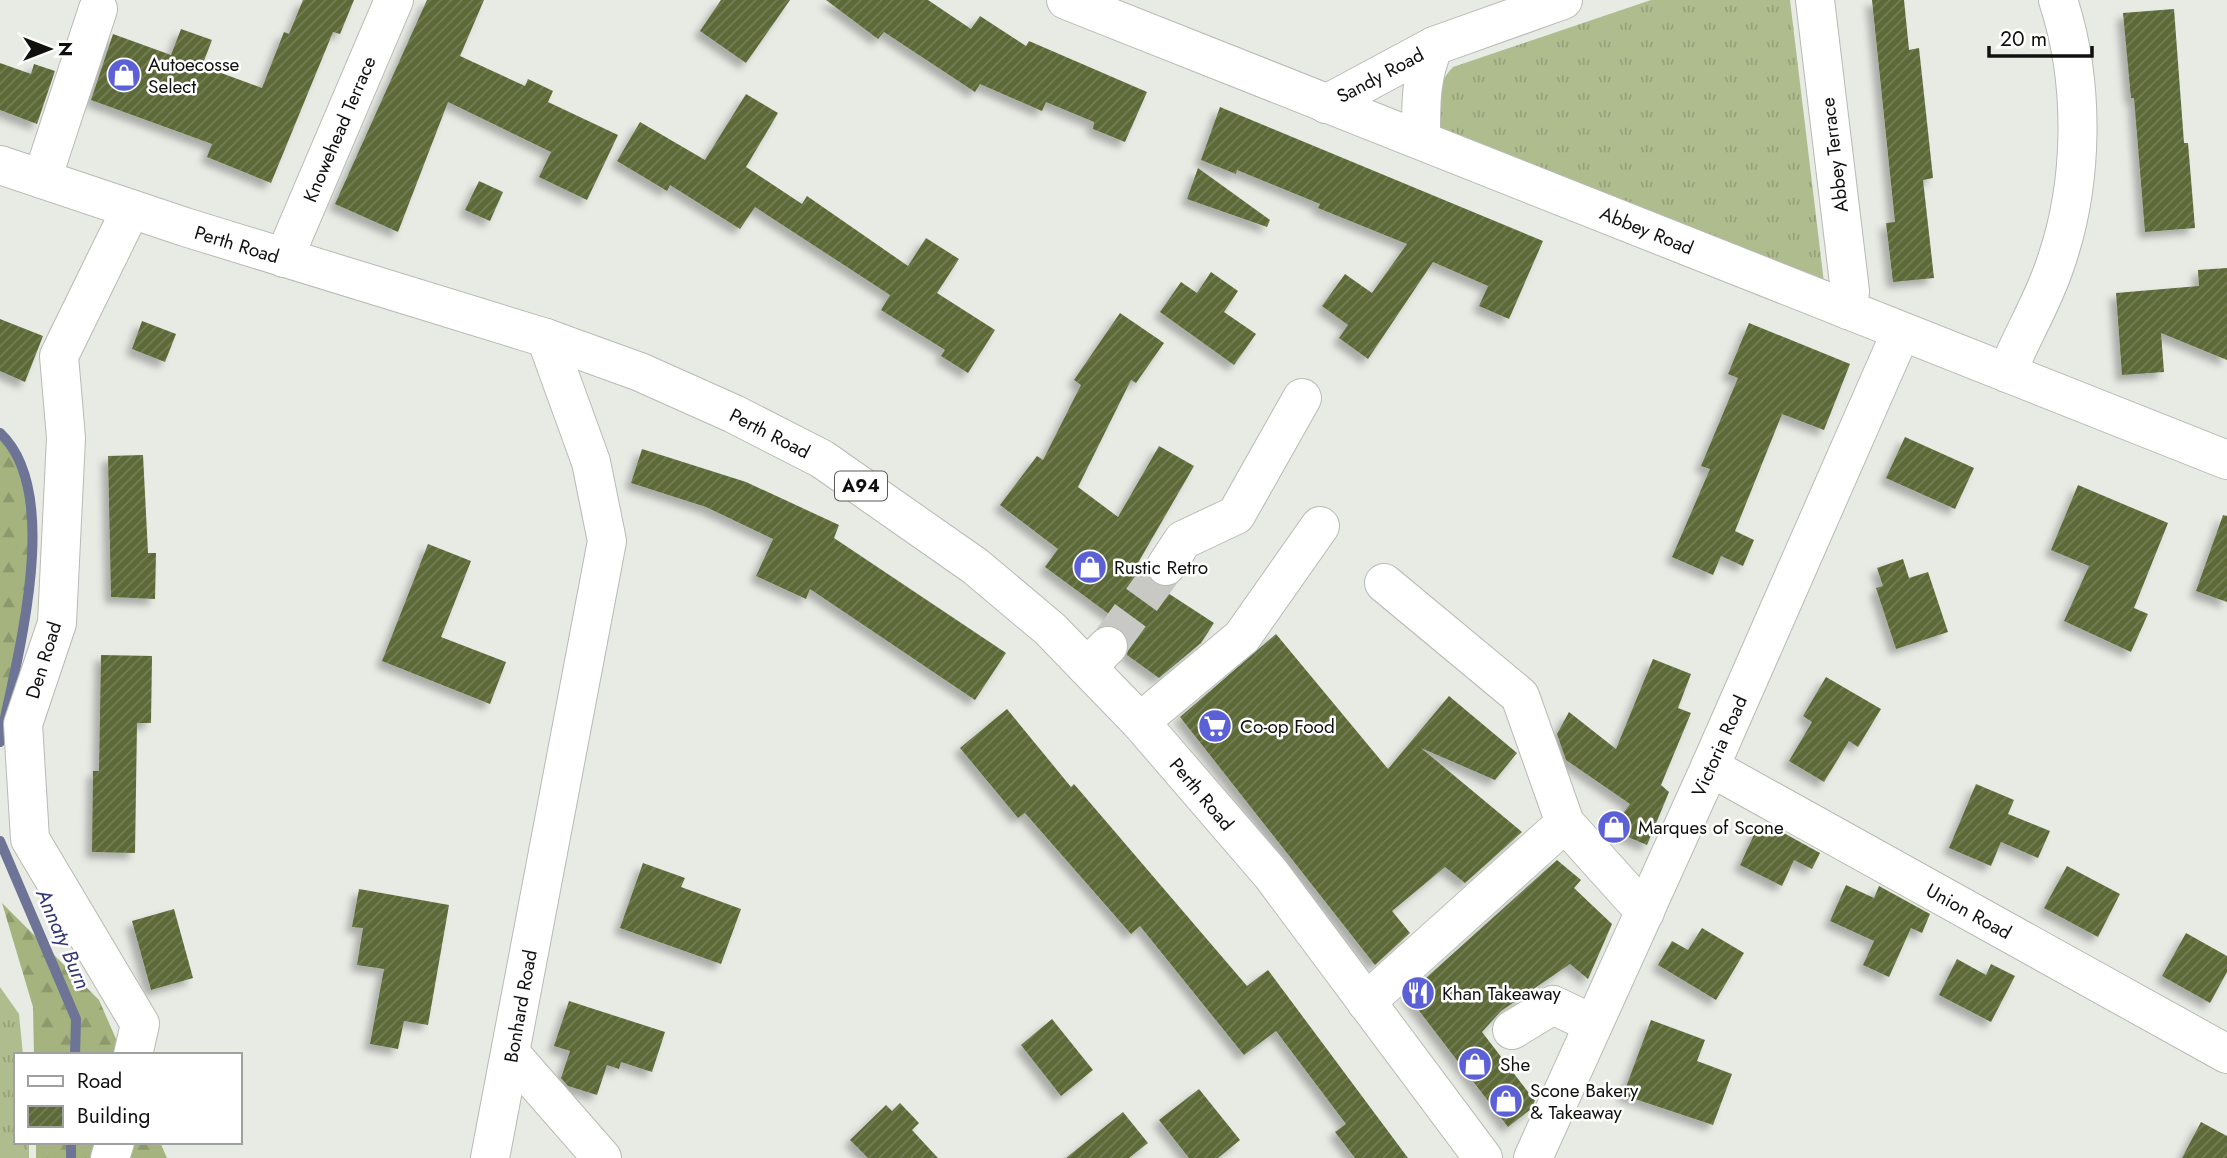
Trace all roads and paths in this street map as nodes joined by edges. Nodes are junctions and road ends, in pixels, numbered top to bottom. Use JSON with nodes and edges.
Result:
{"nodes":[{"id":1,"x":394,"y":0,"type":"edge"},
{"id":2,"x":1066,"y":0,"type":"edge"},
{"id":3,"x":1563,"y":0,"type":"edge"},
{"id":4,"x":1815,"y":0,"type":"edge"},
{"id":5,"x":2058,"y":0,"type":"edge"},
{"id":6,"x":98,"y":9,"type":"dead end"},
{"id":7,"x":1494,"y":12,"type":"edge"},
{"id":8,"x":1434,"y":46,"type":"junction"},
{"id":9,"x":1326,"y":104,"type":"junction"},
{"id":10,"x":1421,"y":140,"type":"junction"},
{"id":11,"x":0,"y":165,"type":"edge"},
{"id":12,"x":42,"y":179,"type":"junction"},
{"id":13,"x":131,"y":209,"type":"junction"},
{"id":14,"x":284,"y":258,"type":"junction"},
{"id":15,"x":1848,"y":310,"type":"junction"},
{"id":16,"x":1901,"y":332,"type":"junction"},
{"id":17,"x":546,"y":338,"type":"junction"},
{"id":18,"x":2007,"y":373,"type":"junction"},
{"id":19,"x":1302,"y":398,"type":"dead end"},
{"id":20,"x":2227,"y":460,"type":"edge"},
{"id":21,"x":1320,"y":526,"type":"dead end"},
{"id":22,"x":1166,"y":566,"type":"tunnel mouth"},
{"id":23,"x":1384,"y":583,"type":"dead end"},
{"id":24,"x":1140,"y":722,"type":"junction"},
{"id":25,"x":1710,"y":767,"type":"junction"},
{"id":26,"x":1565,"y":823,"type":"junction"},
{"id":27,"x":1645,"y":912,"type":"junction"},
{"id":28,"x":1366,"y":1002,"type":"junction"},
{"id":29,"x":1593,"y":1024,"type":"junction"},
{"id":30,"x":1512,"y":1030,"type":"dead end"},
{"id":31,"x":133,"y":1053,"type":"edge"},
{"id":32,"x":511,"y":1054,"type":"junction"},
{"id":33,"x":2227,"y":1054,"type":"edge"},
{"id":34,"x":489,"y":1158,"type":"edge"},
{"id":35,"x":602,"y":1158,"type":"edge"},
{"id":36,"x":1483,"y":1158,"type":"edge"},
{"id":37,"x":1533,"y":1158,"type":"edge"}],
"edges":[{"from":1,"to":14,"type":"street","name":"Knowehead Terrace"},
{"from":2,"to":9,"type":"street","name":"Abbey Road"},
{"from":3,"to":7,"type":"street","name":"Sandy Road"},
{"from":4,"to":15,"type":"street","name":"Abbey Terrace"},
{"from":5,"to":18,"type":"street"},
{"from":6,"to":12,"type":"street"},
{"from":7,"to":8,"type":"street","name":"Sandy Road"},
{"from":8,"to":9,"type":"street","name":"Sandy Road"},
{"from":8,"to":10,"type":"street","name":"Sandy Road"},
{"from":9,"to":10,"type":"street","name":"Abbey Road"},
{"from":10,"to":15,"type":"street","name":"Abbey Road"},
{"from":11,"to":12,"type":"street","name":"Perth Road","number":"A94"},
{"from":12,"to":13,"type":"street","name":"Perth Road","number":"A94"},
{"from":13,"to":14,"type":"street","name":"Perth Road","number":"A94"},
{"from":13,"to":31,"type":"street","name":"Den Road"},
{"from":14,"to":17,"type":"street","name":"Perth Road","number":"A94"},
{"from":15,"to":16,"type":"street","name":"Abbey Road"},
{"from":16,"to":18,"type":"street","name":"Abbey Road"},
{"from":16,"to":25,"type":"street","name":"Victoria Road"},
{"from":17,"to":24,"type":"street","name":"Perth Road","number":"A94"},
{"from":17,"to":32,"type":"street","name":"Bonhard Road"},
{"from":18,"to":20,"type":"street","name":"Abbey Road"},
{"from":19,"to":22,"type":"street"},
{"from":21,"to":24,"type":"street"},
{"from":23,"to":26,"type":"street"},
{"from":24,"to":28,"type":"street","name":"Perth Road","number":"A94"},
{"from":25,"to":27,"type":"street","name":"Victoria Road"},
{"from":25,"to":33,"type":"street","name":"Union Road"},
{"from":26,"to":27,"type":"street"},
{"from":26,"to":28,"type":"street"},
{"from":27,"to":29,"type":"street","name":"Victoria Road"},
{"from":28,"to":36,"type":"street","name":"Perth Road","number":"A94"},
{"from":29,"to":30,"type":"street"},
{"from":29,"to":37,"type":"street","name":"Victoria Road"},
{"from":32,"to":34,"type":"street","name":"Bonhard Road"},
{"from":32,"to":35,"type":"street"}]}
